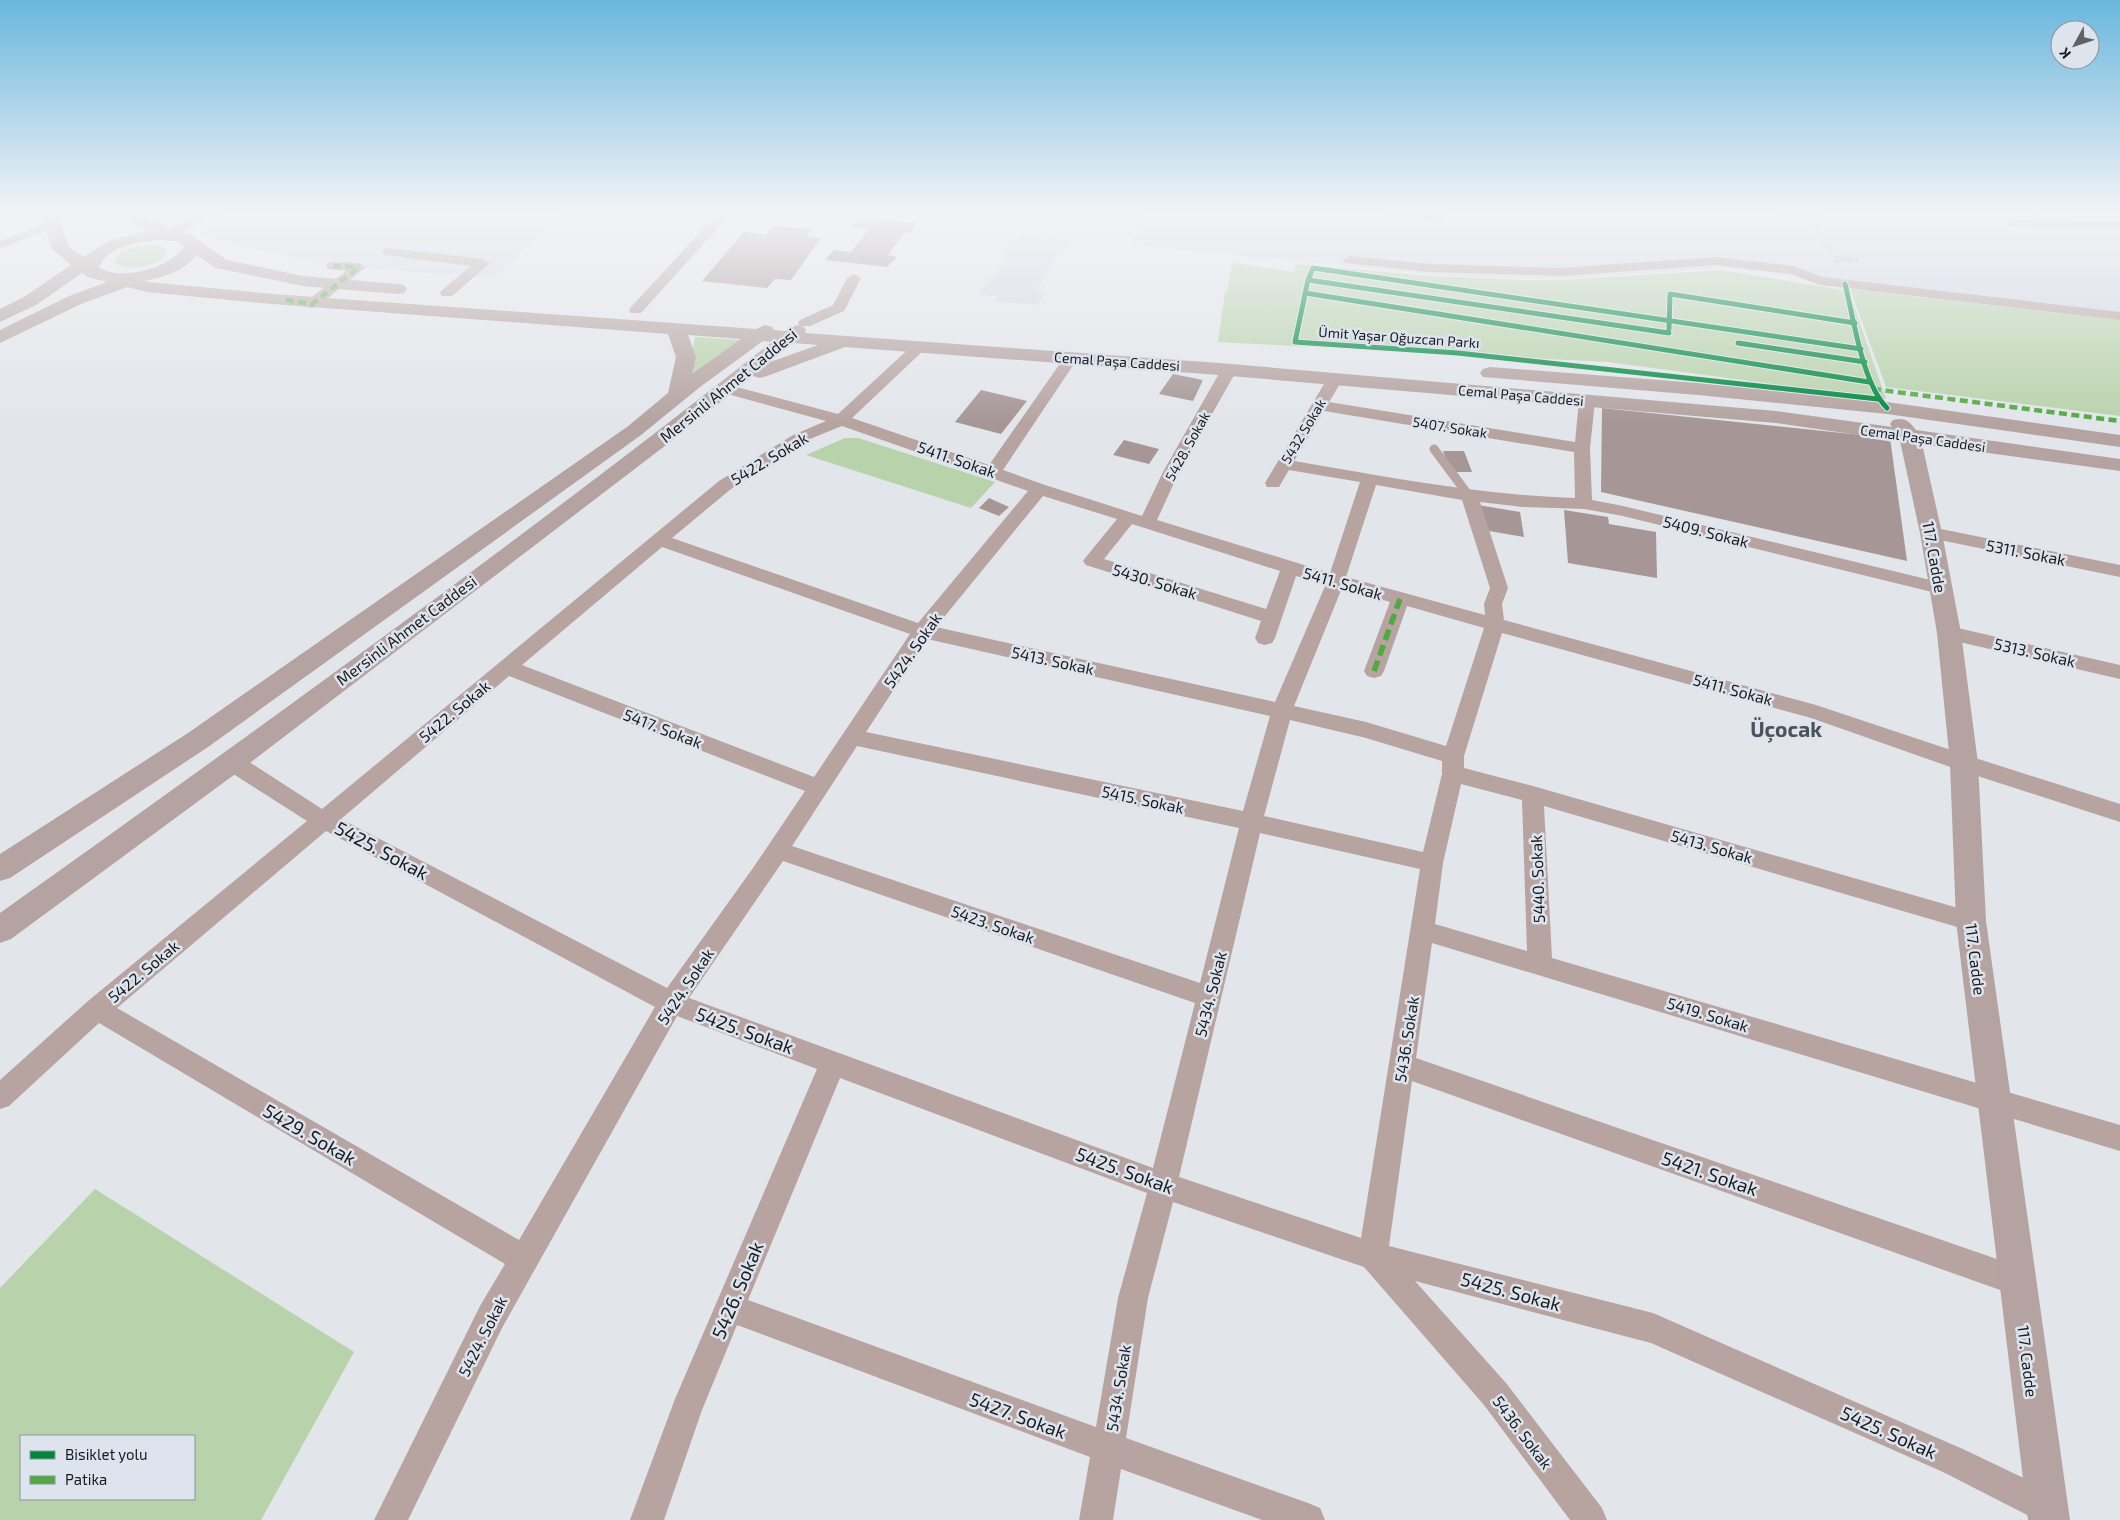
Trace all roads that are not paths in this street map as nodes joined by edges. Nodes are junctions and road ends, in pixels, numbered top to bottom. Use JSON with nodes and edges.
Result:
{"nodes":[{"id":1,"x":65,"y":282,"type":"edge"},
{"id":2,"x":115,"y":282,"type":"edge"},
{"id":3,"x":126,"y":282,"type":"edge"},
{"id":4,"x":313,"y":282,"type":"edge"},
{"id":5,"x":340,"y":282,"type":"edge"},
{"id":6,"x":461,"y":282,"type":"edge"},
{"id":7,"x":662,"y":282,"type":"edge"},
{"id":8,"x":852,"y":282,"type":"edge"},
{"id":9,"x":1828,"y":282,"type":"edge"},
{"id":10,"x":447,"y":294,"type":"junction"},
{"id":11,"x":286,"y":300,"type":"junction"},
{"id":12,"x":636,"y":310,"type":"junction"},
{"id":13,"x":0,"y":316,"type":"edge"},
{"id":14,"x":2120,"y":316,"type":"edge"},
{"id":15,"x":676,"y":329,"type":"junction"},
{"id":16,"x":783,"y":329,"type":"junction"},
{"id":17,"x":0,"y":337,"type":"edge"},
{"id":18,"x":849,"y":341,"type":"junction"},
{"id":19,"x":920,"y":346,"type":"junction"},
{"id":20,"x":1071,"y":358,"type":"junction"},
{"id":21,"x":1229,"y":370,"type":"junction"},
{"id":22,"x":1335,"y":379,"type":"junction"},
{"id":23,"x":729,"y":386,"type":"junction"},
{"id":24,"x":678,"y":395,"type":"junction"},
{"id":25,"x":1587,"y":401,"type":"junction"},
{"id":26,"x":1319,"y":405,"type":"junction"},
{"id":27,"x":1887,"y":408,"type":"junction"},
{"id":28,"x":841,"y":420,"type":"junction"},
{"id":29,"x":1910,"y":436,"type":"junction"},
{"id":30,"x":2120,"y":440,"type":"edge"},
{"id":31,"x":1582,"y":448,"type":"junction"},
{"id":32,"x":1434,"y":449,"type":"dead end"},
{"id":33,"x":1283,"y":464,"type":"junction"},
{"id":34,"x":2120,"y":465,"type":"edge"},
{"id":35,"x":993,"y":472,"type":"junction"},
{"id":36,"x":1369,"y":480,"type":"junction"},
{"id":37,"x":1273,"y":483,"type":"dead end"},
{"id":38,"x":1039,"y":489,"type":"junction"},
{"id":39,"x":1469,"y":496,"type":"junction"},
{"id":40,"x":1584,"y":504,"type":"junction"},
{"id":41,"x":1127,"y":518,"type":"junction"},
{"id":42,"x":1147,"y":523,"type":"junction"},
{"id":43,"x":1931,"y":534,"type":"junction"},
{"id":44,"x":659,"y":540,"type":"junction"},
{"id":45,"x":1290,"y":568,"type":"junction"},
{"id":46,"x":2120,"y":571,"type":"edge"},
{"id":47,"x":1336,"y":580,"type":"junction"},
{"id":48,"x":1940,"y":588,"type":"junction"},
{"id":49,"x":1400,"y":599,"type":"junction"},
{"id":50,"x":1272,"y":618,"type":"junction"},
{"id":51,"x":1495,"y":624,"type":"junction"},
{"id":52,"x":922,"y":632,"type":"junction"},
{"id":53,"x":1949,"y":633,"type":"junction"},
{"id":54,"x":1265,"y":638,"type":"dead end"},
{"id":55,"x":506,"y":667,"type":"junction"},
{"id":56,"x":1374,"y":671,"type":"dead end"},
{"id":57,"x":2120,"y":672,"type":"edge"},
{"id":58,"x":291,"y":674,"type":"junction"},
{"id":59,"x":1282,"y":711,"type":"junction"},
{"id":60,"x":297,"y":712,"type":"junction"},
{"id":61,"x":852,"y":737,"type":"junction"},
{"id":62,"x":232,"y":762,"type":"junction"},
{"id":63,"x":1964,"y":764,"type":"junction"},
{"id":64,"x":1453,"y":765,"type":"junction"},
{"id":65,"x":819,"y":788,"type":"junction"},
{"id":66,"x":1533,"y":794,"type":"junction"},
{"id":67,"x":2120,"y":813,"type":"edge"},
{"id":68,"x":324,"y":819,"type":"junction"},
{"id":69,"x":1252,"y":822,"type":"junction"},
{"id":70,"x":778,"y":850,"type":"junction"},
{"id":71,"x":1432,"y":863,"type":"junction"},
{"id":72,"x":0,"y":870,"type":"edge"},
{"id":73,"x":1971,"y":921,"type":"junction"},
{"id":74,"x":0,"y":930,"type":"edge"},
{"id":75,"x":1422,"y":930,"type":"junction"},
{"id":76,"x":1540,"y":964,"type":"junction"},
{"id":77,"x":1209,"y":997,"type":"junction"},
{"id":78,"x":671,"y":1003,"type":"junction"},
{"id":79,"x":97,"y":1009,"type":"junction"},
{"id":80,"x":833,"y":1063,"type":"junction"},
{"id":81,"x":1402,"y":1065,"type":"junction"},
{"id":82,"x":0,"y":1097,"type":"edge"},
{"id":83,"x":1994,"y":1099,"type":"junction"},
{"id":84,"x":2120,"y":1138,"type":"edge"},
{"id":85,"x":1163,"y":1184,"type":"junction"},
{"id":86,"x":1373,"y":1256,"type":"junction"},
{"id":87,"x":524,"y":1259,"type":"junction"},
{"id":88,"x":2018,"y":1281,"type":"junction"},
{"id":89,"x":730,"y":1308,"type":"junction"},
{"id":90,"x":1108,"y":1448,"type":"junction"},
{"id":91,"x":2048,"y":1513,"type":"edge"},
{"id":92,"x":391,"y":1520,"type":"edge"},
{"id":93,"x":648,"y":1520,"type":"edge"},
{"id":94,"x":1096,"y":1520,"type":"edge"},
{"id":95,"x":1308,"y":1520,"type":"edge"},
{"id":96,"x":1590,"y":1520,"type":"edge"}],
"edges":[{"from":1,"to":13,"type":"main road"},
{"from":2,"to":17,"type":"main road"},
{"from":3,"to":11,"type":"main road","name":"Cemal Paşa Caddesi"},
{"from":4,"to":10,"type":"main road","name":"Cemal Paşa Caddesi"},
{"from":5,"to":11,"type":"street"},
{"from":6,"to":10,"type":"street"},
{"from":7,"to":12,"type":"street"},
{"from":8,"to":16,"type":"street"},
{"from":9,"to":14,"type":"street"},
{"from":10,"to":12,"type":"main road","name":"Cemal Paşa Caddesi"},
{"from":11,"to":15,"type":"main road","name":"Cemal Paşa Caddesi"},
{"from":12,"to":16,"type":"main road","name":"Cemal Paşa Caddesi"},
{"from":15,"to":16,"type":"main road","name":"Cemal Paşa Caddesi"},
{"from":15,"to":24,"type":"main road"},
{"from":16,"to":18,"type":"main road","name":"Cemal Paşa Caddesi"},
{"from":16,"to":23,"type":"main road","name":"Mersinli Ahmet Caddesi"},
{"from":16,"to":24,"type":"main road","name":"Mersinli Ahmet Caddesi"},
{"from":16,"to":27,"type":"main road","name":"Cemal Paşa Caddesi"},
{"from":18,"to":19,"type":"main road","name":"Cemal Paşa Caddesi"},
{"from":18,"to":23,"type":"main road"},
{"from":19,"to":20,"type":"main road","name":"Cemal Paşa Caddesi"},
{"from":19,"to":28,"type":"street","name":"5422. Sokak"},
{"from":20,"to":21,"type":"main road","name":"Cemal Paşa Caddesi"},
{"from":20,"to":35,"type":"street"},
{"from":21,"to":22,"type":"main road","name":"Cemal Paşa Caddesi"},
{"from":21,"to":42,"type":"street","name":"5428. Sokak"},
{"from":22,"to":25,"type":"main road","name":"Cemal Paşa Caddesi"},
{"from":22,"to":26,"type":"street","name":"5432 Sokak"},
{"from":23,"to":28,"type":"street","name":"5411. Sokak"},
{"from":23,"to":60,"type":"main road","name":"Mersinli Ahmet Caddesi"},
{"from":24,"to":58,"type":"main road","name":"Mersinli Ahmet Caddesi"},
{"from":25,"to":29,"type":"main road","name":"Cemal Paşa Caddesi"},
{"from":25,"to":31,"type":"street"},
{"from":26,"to":31,"type":"street","name":"5407. Sokak"},
{"from":26,"to":33,"type":"street","name":"5432 Sokak"},
{"from":27,"to":29,"type":"main road","name":"117. Cadde"},
{"from":27,"to":30,"type":"main road","name":"Cemal Paşa Caddesi"},
{"from":28,"to":35,"type":"street","name":"5411. Sokak"},
{"from":28,"to":44,"type":"street","name":"5422. Sokak"},
{"from":29,"to":34,"type":"main road","name":"Cemal Paşa Caddesi"},
{"from":29,"to":43,"type":"main road","name":"117. Cadde"},
{"from":31,"to":40,"type":"street"},
{"from":32,"to":39,"type":"lane"},
{"from":33,"to":36,"type":"street","name":"5409. Sokak"},
{"from":33,"to":37,"type":"street","name":"5432 Sokak"},
{"from":35,"to":38,"type":"street","name":"5411. Sokak"},
{"from":36,"to":39,"type":"street","name":"5409. Sokak"},
{"from":36,"to":47,"type":"street","name":"5434. Sokak"},
{"from":38,"to":41,"type":"street","name":"5411. Sokak"},
{"from":38,"to":52,"type":"street","name":"5424. Sokak"},
{"from":39,"to":40,"type":"street","name":"5409. Sokak"},
{"from":39,"to":51,"type":"street","name":"5436. Sokak"},
{"from":40,"to":48,"type":"street","name":"5409. Sokak"},
{"from":41,"to":42,"type":"street","name":"5411. Sokak"},
{"from":41,"to":50,"type":"street","name":"5430. Sokak"},
{"from":42,"to":45,"type":"street","name":"5411. Sokak"},
{"from":43,"to":46,"type":"street","name":"5311. Sokak"},
{"from":43,"to":48,"type":"main road","name":"117. Cadde"},
{"from":44,"to":52,"type":"street","name":"5413. Sokak"},
{"from":44,"to":55,"type":"street","name":"5422. Sokak"},
{"from":45,"to":47,"type":"street","name":"5411. Sokak"},
{"from":45,"to":50,"type":"street"},
{"from":47,"to":49,"type":"street","name":"5411. Sokak"},
{"from":47,"to":59,"type":"street","name":"5434. Sokak"},
{"from":48,"to":53,"type":"main road","name":"117. Cadde"},
{"from":49,"to":51,"type":"street","name":"5411. Sokak"},
{"from":49,"to":56,"type":"street"},
{"from":50,"to":54,"type":"street"},
{"from":51,"to":63,"type":"street","name":"5411. Sokak"},
{"from":51,"to":64,"type":"street","name":"5436. Sokak"},
{"from":52,"to":59,"type":"street","name":"5413. Sokak"},
{"from":52,"to":61,"type":"street","name":"5424. Sokak"},
{"from":53,"to":57,"type":"street","name":"5313. Sokak"},
{"from":53,"to":63,"type":"main road","name":"117. Cadde"},
{"from":55,"to":65,"type":"street","name":"5417. Sokak"},
{"from":55,"to":68,"type":"street","name":"5422. Sokak"},
{"from":58,"to":60,"type":"main road"},
{"from":58,"to":72,"type":"main road","name":"Mersinli Ahmet Caddesi"},
{"from":59,"to":64,"type":"street","name":"5413. Sokak"},
{"from":59,"to":69,"type":"street","name":"5434. Sokak"},
{"from":60,"to":62,"type":"main road","name":"Mersinli Ahmet Caddesi"},
{"from":61,"to":65,"type":"street","name":"5424. Sokak"},
{"from":61,"to":69,"type":"street","name":"5415. Sokak"},
{"from":62,"to":68,"type":"street","name":"5425. Sokak"},
{"from":62,"to":74,"type":"main road","name":"Mersinli Ahmet Caddesi"},
{"from":63,"to":67,"type":"street","name":"5411. Sokak"},
{"from":63,"to":73,"type":"main road","name":"117. Cadde"},
{"from":64,"to":66,"type":"street","name":"5413. Sokak"},
{"from":64,"to":71,"type":"street","name":"5436. Sokak"},
{"from":65,"to":70,"type":"street","name":"5424. Sokak"},
{"from":66,"to":73,"type":"street","name":"5413. Sokak"},
{"from":66,"to":76,"type":"street","name":"5440. Sokak"},
{"from":68,"to":78,"type":"street","name":"5425. Sokak"},
{"from":68,"to":79,"type":"street","name":"5422. Sokak"},
{"from":69,"to":71,"type":"street","name":"5415. Sokak"},
{"from":69,"to":77,"type":"street","name":"5434. Sokak"},
{"from":70,"to":77,"type":"street","name":"5423. Sokak"},
{"from":70,"to":78,"type":"street","name":"5424. Sokak"},
{"from":71,"to":75,"type":"street","name":"5436. Sokak"},
{"from":73,"to":83,"type":"main road","name":"117. Cadde"},
{"from":75,"to":76,"type":"street","name":"5419. Sokak"},
{"from":75,"to":81,"type":"street","name":"5436. Sokak"},
{"from":76,"to":83,"type":"street","name":"5419. Sokak"},
{"from":77,"to":85,"type":"street","name":"5434. Sokak"},
{"from":78,"to":80,"type":"street","name":"5425. Sokak"},
{"from":78,"to":87,"type":"street","name":"5424. Sokak"},
{"from":79,"to":82,"type":"street","name":"5422. Sokak"},
{"from":79,"to":87,"type":"street","name":"5429. Sokak"},
{"from":80,"to":85,"type":"street","name":"5425. Sokak"},
{"from":80,"to":89,"type":"street","name":"5426. Sokak"},
{"from":81,"to":86,"type":"street","name":"5436. Sokak"},
{"from":81,"to":88,"type":"street","name":"5421. Sokak"},
{"from":83,"to":84,"type":"street","name":"5419. Sokak"},
{"from":83,"to":88,"type":"main road","name":"117. Cadde"},
{"from":85,"to":86,"type":"street","name":"5425. Sokak"},
{"from":85,"to":90,"type":"street","name":"5434. Sokak"},
{"from":86,"to":91,"type":"street","name":"5425. Sokak"},
{"from":86,"to":96,"type":"street","name":"5436. Sokak"},
{"from":87,"to":92,"type":"street","name":"5424. Sokak"},
{"from":88,"to":91,"type":"main road","name":"117. Cadde"},
{"from":89,"to":90,"type":"street","name":"5427. Sokak"},
{"from":89,"to":93,"type":"street","name":"5426. Sokak"},
{"from":90,"to":94,"type":"street","name":"5434. Sokak"},
{"from":90,"to":95,"type":"street","name":"5427. Sokak"}]}
